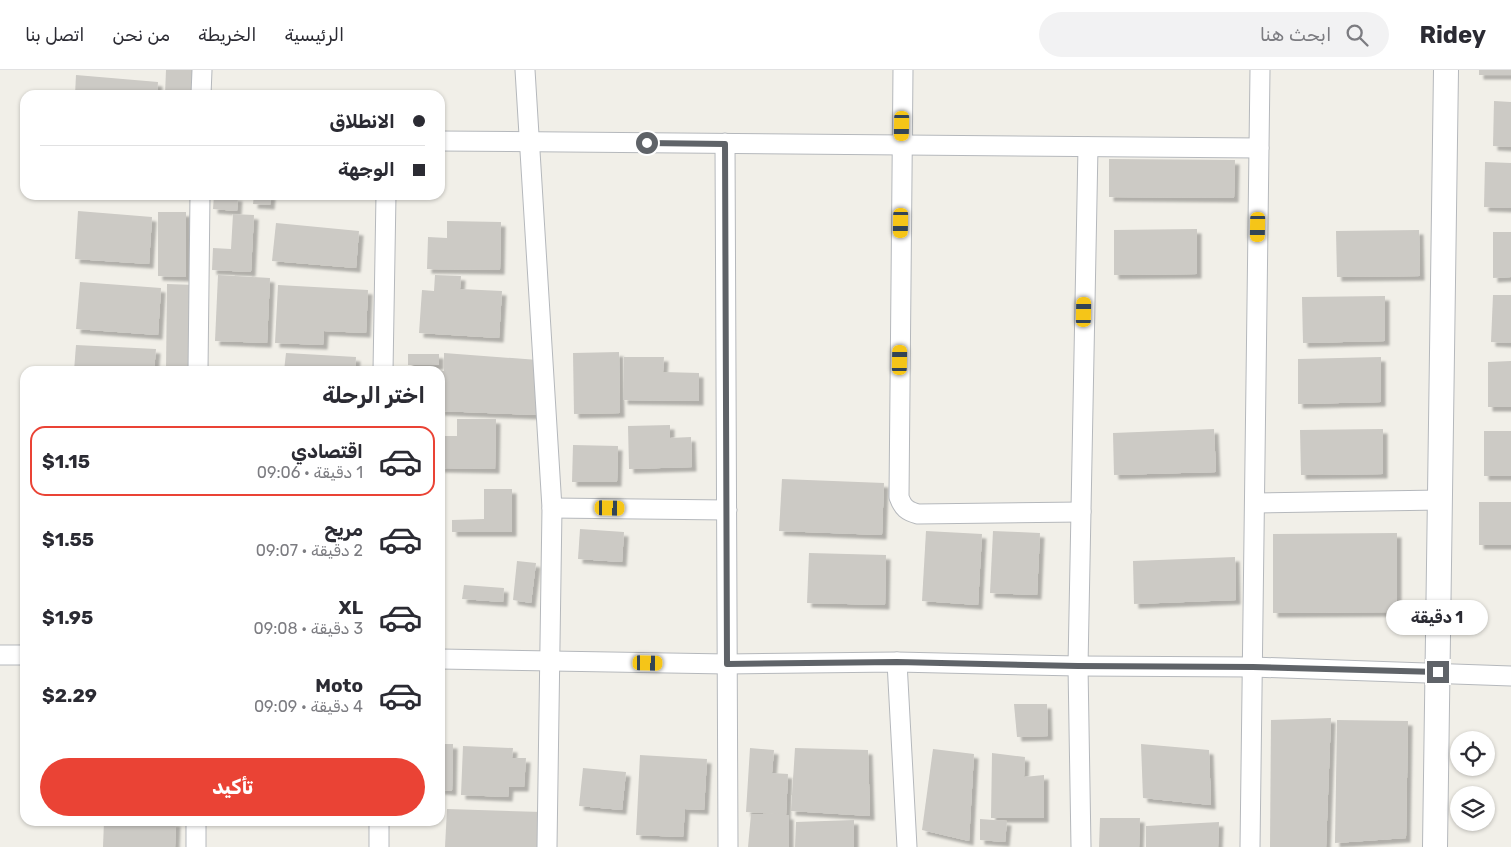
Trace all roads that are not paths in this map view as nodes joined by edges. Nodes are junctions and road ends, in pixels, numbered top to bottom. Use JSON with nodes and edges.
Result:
{"nodes":[{"id":1,"x":202,"y":70,"type":"edge"},
{"id":2,"x":525,"y":70,"type":"edge"},
{"id":3,"x":903,"y":70,"type":"edge"},
{"id":4,"x":1260,"y":70,"type":"edge"},
{"id":5,"x":1446,"y":70,"type":"edge"},
{"id":6,"x":201,"y":90,"type":"edge"},
{"id":7,"x":445,"y":141,"type":"edge"},
{"id":8,"x":529,"y":142,"type":"junction"},
{"id":9,"x":725,"y":144,"type":"junction"},
{"id":10,"x":902,"y":145,"type":"junction"},
{"id":11,"x":1088,"y":146,"type":"junction"},
{"id":12,"x":1259,"y":148,"type":"junction"},
{"id":13,"x":200,"y":200,"type":"edge"},
{"id":14,"x":386,"y":200,"type":"edge"},
{"id":15,"x":198,"y":366,"type":"edge"},
{"id":16,"x":383,"y":366,"type":"edge"},
{"id":17,"x":1440,"y":500,"type":"junction"},
{"id":18,"x":1255,"y":503,"type":"junction"},
{"id":19,"x":552,"y":508,"type":"junction"},
{"id":20,"x":727,"y":510,"type":"junction"},
{"id":21,"x":1082,"y":512,"type":"junction"},
{"id":22,"x":0,"y":655,"type":"edge"},
{"id":23,"x":20,"y":655,"type":"edge"},
{"id":24,"x":445,"y":659,"type":"edge"},
{"id":25,"x":550,"y":661,"type":"junction"},
{"id":26,"x":897,"y":662,"type":"junction"},
{"id":27,"x":727,"y":664,"type":"junction"},
{"id":28,"x":1078,"y":666,"type":"junction"},
{"id":29,"x":1253,"y":667,"type":"junction"},
{"id":30,"x":1438,"y":672,"type":"junction"},
{"id":31,"x":1511,"y":676,"type":"edge"},
{"id":32,"x":196,"y":826,"type":"edge"},
{"id":33,"x":379,"y":826,"type":"edge"},
{"id":34,"x":196,"y":847,"type":"edge"},
{"id":35,"x":379,"y":847,"type":"edge"},
{"id":36,"x":547,"y":847,"type":"edge"},
{"id":37,"x":728,"y":847,"type":"edge"},
{"id":38,"x":907,"y":847,"type":"edge"},
{"id":39,"x":1080,"y":847,"type":"edge"},
{"id":40,"x":1250,"y":847,"type":"edge"},
{"id":41,"x":1435,"y":847,"type":"edge"}],
"edges":[{"from":1,"to":6,"type":"street"},
{"from":2,"to":8,"type":"street"},
{"from":3,"to":10,"type":"street"},
{"from":4,"to":12,"type":"street"},
{"from":5,"to":17,"type":"street"},
{"from":7,"to":8,"type":"street"},
{"from":8,"to":9,"type":"street"},
{"from":8,"to":19,"type":"street"},
{"from":9,"to":10,"type":"street"},
{"from":9,"to":20,"type":"street"},
{"from":10,"to":11,"type":"street"},
{"from":10,"to":21,"type":"street"},
{"from":11,"to":12,"type":"street"},
{"from":11,"to":21,"type":"street"},
{"from":12,"to":18,"type":"street"},
{"from":13,"to":15,"type":"street"},
{"from":14,"to":16,"type":"street"},
{"from":17,"to":18,"type":"street"},
{"from":17,"to":30,"type":"street"},
{"from":18,"to":29,"type":"street"},
{"from":19,"to":20,"type":"street"},
{"from":19,"to":25,"type":"street"},
{"from":20,"to":27,"type":"street"},
{"from":21,"to":28,"type":"street"},
{"from":22,"to":23,"type":"street"},
{"from":24,"to":25,"type":"street"},
{"from":25,"to":27,"type":"street"},
{"from":25,"to":36,"type":"street"},
{"from":26,"to":27,"type":"street"},
{"from":26,"to":28,"type":"street"},
{"from":26,"to":38,"type":"street"},
{"from":27,"to":37,"type":"street"},
{"from":28,"to":29,"type":"street"},
{"from":28,"to":39,"type":"street"},
{"from":29,"to":30,"type":"street"},
{"from":29,"to":40,"type":"street"},
{"from":30,"to":31,"type":"street"},
{"from":30,"to":41,"type":"street"},
{"from":32,"to":34,"type":"street"},
{"from":33,"to":35,"type":"street"}]}
